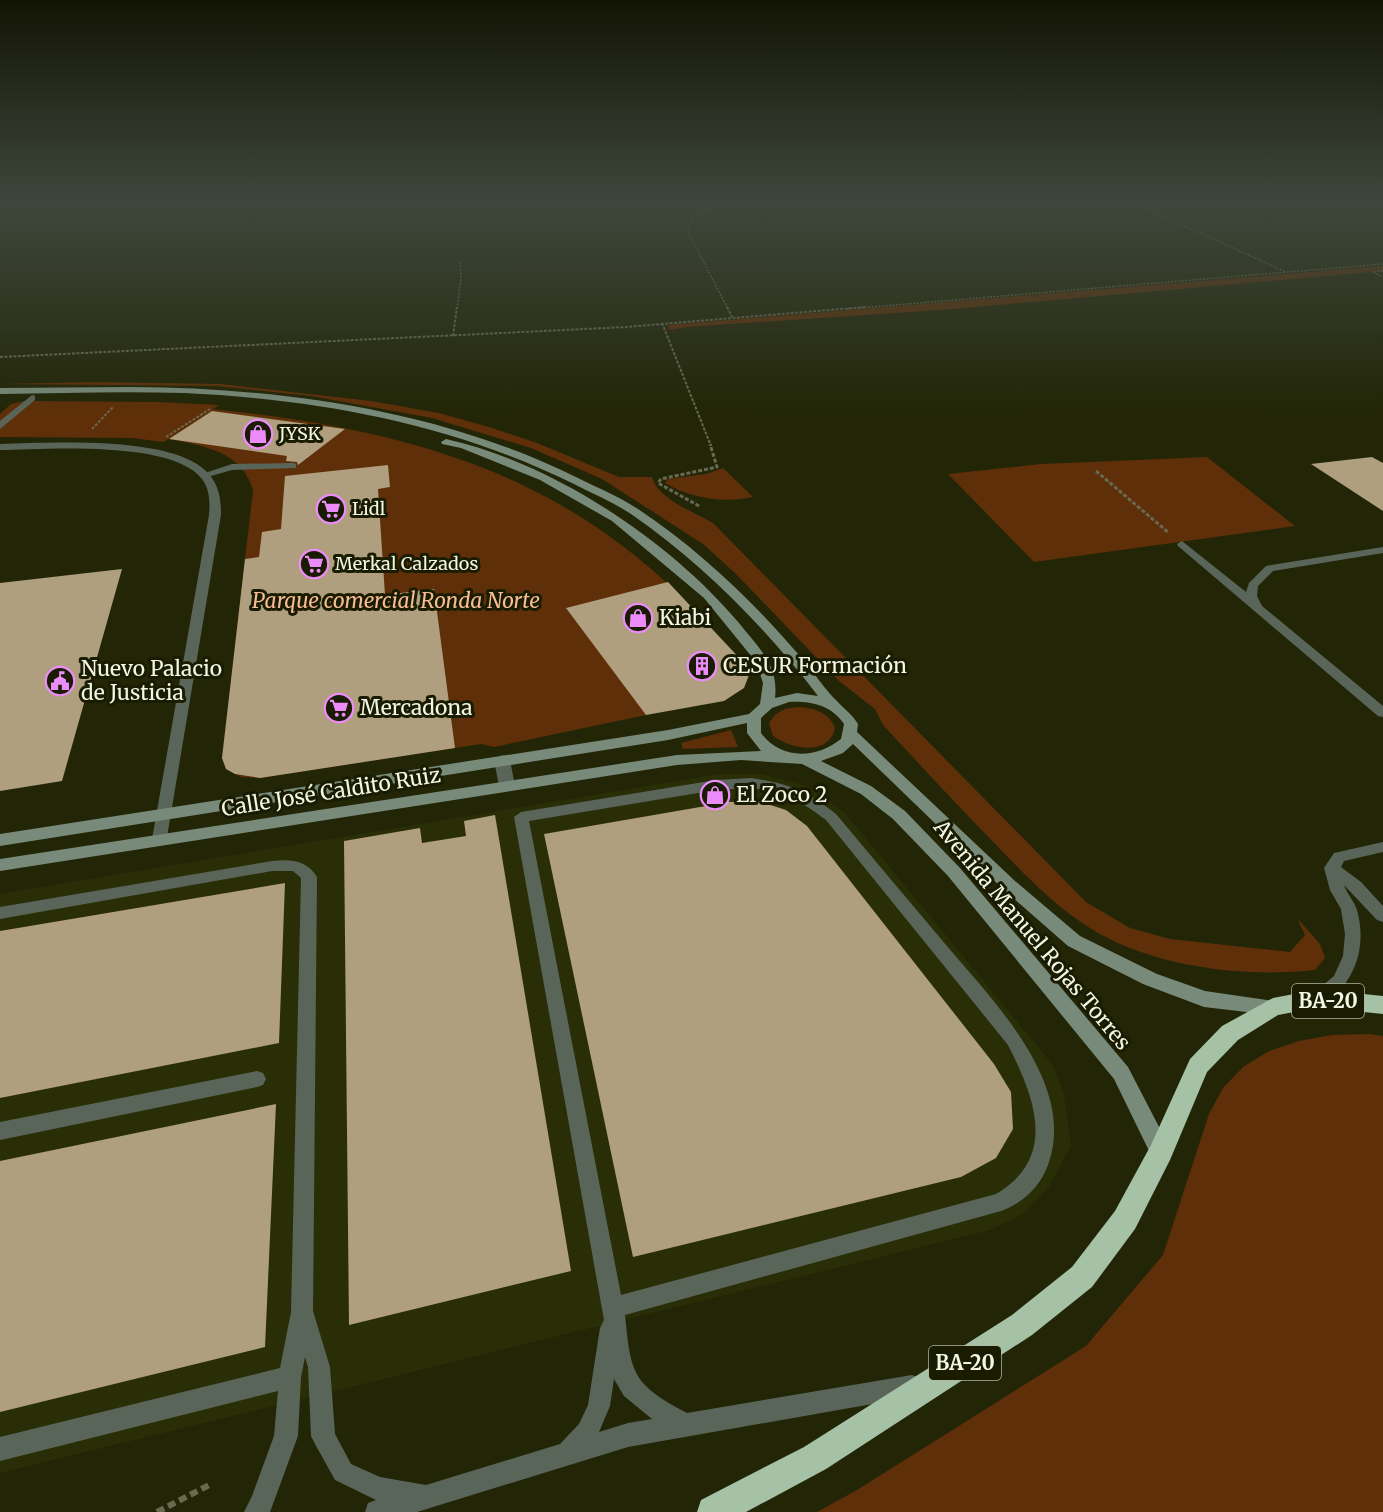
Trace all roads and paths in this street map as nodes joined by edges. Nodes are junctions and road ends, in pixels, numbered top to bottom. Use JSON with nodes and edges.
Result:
{"nodes":[{"id":1,"x":461,"y":272,"type":"edge"},
{"id":2,"x":708,"y":272,"type":"edge"},
{"id":3,"x":1283,"y":272,"type":"edge"},
{"id":4,"x":1302,"y":272,"type":"edge"},
{"id":5,"x":1377,"y":272,"type":"edge"},
{"id":6,"x":1286,"y":273,"type":"junction"},
{"id":7,"x":1383,"y":277,"type":"edge"},
{"id":8,"x":732,"y":317,"type":"junction"},
{"id":9,"x":662,"y":323,"type":"junction"},
{"id":10,"x":453,"y":336,"type":"junction"},
{"id":11,"x":0,"y":357,"type":"edge"},
{"id":12,"x":0,"y":391,"type":"edge"},
{"id":13,"x":0,"y":398,"type":"edge"},
{"id":14,"x":32,"y":398,"type":"junction"},
{"id":15,"x":203,"y":406,"type":"dead end"},
{"id":16,"x":0,"y":426,"type":"edge"},
{"id":17,"x":160,"y":440,"type":"dead end"},
{"id":18,"x":0,"y":447,"type":"edge"},
{"id":19,"x":293,"y":466,"type":"dead end"},
{"id":20,"x":1096,"y":471,"type":"dead end"},
{"id":21,"x":204,"y":475,"type":"junction"},
{"id":22,"x":699,"y":506,"type":"dead end"},
{"id":23,"x":1182,"y":544,"type":"joint"},
{"id":24,"x":1383,"y":550,"type":"edge"},
{"id":25,"x":1258,"y":608,"type":"junction"},
{"id":26,"x":767,"y":705,"type":"junction"},
{"id":27,"x":832,"y":705,"type":"junction"},
{"id":28,"x":1383,"y":713,"type":"edge"},
{"id":29,"x":754,"y":717,"type":"junction"},
{"id":30,"x":851,"y":734,"type":"junction"},
{"id":31,"x":784,"y":756,"type":"junction"},
{"id":32,"x":806,"y":759,"type":"junction"},
{"id":33,"x":502,"y":760,"type":"junction"},
{"id":34,"x":507,"y":786,"type":"junction"},
{"id":35,"x":165,"y":814,"type":"junction"},
{"id":36,"x":160,"y":839,"type":"junction"},
{"id":37,"x":0,"y":840,"type":"edge"},
{"id":38,"x":1383,"y":847,"type":"edge"},
{"id":39,"x":0,"y":865,"type":"edge"},
{"id":40,"x":1332,"y":868,"type":"junction"},
{"id":41,"x":0,"y":913,"type":"edge"},
{"id":42,"x":1383,"y":916,"type":"edge"},
{"id":43,"x":1316,"y":1001,"type":"junction"},
{"id":44,"x":1383,"y":1005,"type":"edge"},
{"id":45,"x":1272,"y":1007,"type":"junction"},
{"id":46,"x":257,"y":1079,"type":"dead end"},
{"id":47,"x":0,"y":1131,"type":"edge"},
{"id":48,"x":1161,"y":1152,"type":"junction"},
{"id":49,"x":614,"y":1308,"type":"junction"},
{"id":50,"x":302,"y":1312,"type":"junction"},
{"id":51,"x":290,"y":1377,"type":"junction"},
{"id":52,"x":935,"y":1382,"type":"junction"},
{"id":53,"x":685,"y":1425,"type":"junction"},
{"id":54,"x":0,"y":1449,"type":"edge"},
{"id":55,"x":567,"y":1454,"type":"junction"},
{"id":56,"x":211,"y":1484,"type":"dead end"},
{"id":57,"x":427,"y":1496,"type":"junction"},
{"id":58,"x":157,"y":1512,"type":"edge"},
{"id":59,"x":256,"y":1512,"type":"edge"},
{"id":60,"x":377,"y":1512,"type":"edge"},
{"id":61,"x":713,"y":1512,"type":"edge"}],
"edges":[{"from":1,"to":10,"type":"path"},
{"from":2,"to":8,"type":"path"},
{"from":3,"to":6,"type":"path"},
{"from":4,"to":6,"type":"path"},
{"from":5,"to":7,"type":"path"},
{"from":6,"to":8,"type":"path"},
{"from":8,"to":9,"type":"path"},
{"from":9,"to":10,"type":"path"},
{"from":9,"to":22,"type":"path"},
{"from":10,"to":11,"type":"path"},
{"from":12,"to":27,"type":"main road","name":"Avenida Manuel Rojas Torres"},
{"from":13,"to":14,"type":"main road"},
{"from":14,"to":16,"type":"street"},
{"from":14,"to":26,"type":"main road"},
{"from":15,"to":17,"type":"path"},
{"from":18,"to":21,"type":"street"},
{"from":19,"to":21,"type":"lane"},
{"from":20,"to":23,"type":"path"},
{"from":21,"to":35,"type":"street"},
{"from":23,"to":25,"type":"lane"},
{"from":24,"to":25,"type":"lane"},
{"from":25,"to":28,"type":"lane"},
{"from":26,"to":27,"type":"main road"},
{"from":26,"to":29,"type":"main road"},
{"from":27,"to":30,"type":"main road","name":"Avenida Manuel Rojas Torres"},
{"from":29,"to":31,"type":"main road","name":"Avenida Manuel Rojas Torres"},
{"from":29,"to":33,"type":"main road","name":"Calle José Caldito Ruiz"},
{"from":30,"to":32,"type":"main road","name":"Avenida Manuel Rojas Torres"},
{"from":30,"to":45,"type":"main road","name":"Avenida Manuel Rojas Torres"},
{"from":31,"to":32,"type":"main road","name":"Avenida Manuel Rojas Torres"},
{"from":31,"to":34,"type":"main road","name":"Calle José Caldito Ruiz"},
{"from":32,"to":48,"type":"main road","name":"Avenida Manuel Rojas Torres"},
{"from":33,"to":34,"type":"street"},
{"from":33,"to":35,"type":"main road","name":"Calle José Caldito Ruiz"},
{"from":34,"to":36,"type":"main road","name":"Calle José Caldito Ruiz"},
{"from":35,"to":36,"type":"street"},
{"from":35,"to":37,"type":"main road","name":"Calle José Caldito Ruiz"},
{"from":36,"to":39,"type":"main road","name":"Calle José Caldito Ruiz"},
{"from":38,"to":40,"type":"lane"},
{"from":40,"to":42,"type":"lane"},
{"from":40,"to":43,"type":"lane"},
{"from":41,"to":50,"type":"lane"},
{"from":43,"to":44,"type":"highway","number":"BA-20"},
{"from":43,"to":45,"type":"highway","number":"BA-20"},
{"from":45,"to":48,"type":"highway","number":"BA-20"},
{"from":46,"to":47,"type":"lane"},
{"from":48,"to":52,"type":"highway","number":"BA-20"},
{"from":49,"to":49,"type":"lane"},
{"from":49,"to":53,"type":"lane"},
{"from":49,"to":55,"type":"lane"},
{"from":50,"to":51,"type":"lane"},
{"from":50,"to":57,"type":"lane"},
{"from":51,"to":54,"type":"lane"},
{"from":51,"to":59,"type":"lane"},
{"from":52,"to":53,"type":"lane"},
{"from":52,"to":61,"type":"highway","number":"BA-20"},
{"from":53,"to":55,"type":"lane"},
{"from":55,"to":57,"type":"lane"},
{"from":56,"to":58,"type":"path"},
{"from":57,"to":60,"type":"lane"}]}
